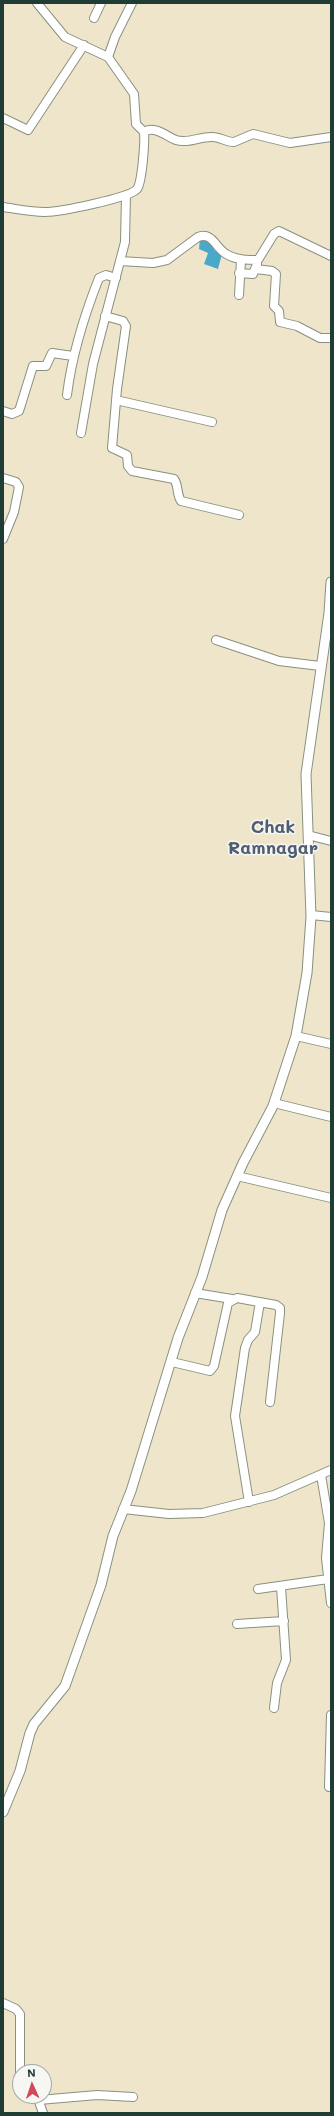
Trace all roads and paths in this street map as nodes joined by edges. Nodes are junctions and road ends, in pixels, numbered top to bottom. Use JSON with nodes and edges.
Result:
{"nodes":[{"id":1,"x":37,"y":3,"type":"edge"},
{"id":2,"x":101,"y":3,"type":"edge"},
{"id":3,"x":132,"y":3,"type":"edge"},
{"id":4,"x":94,"y":18,"type":"dead end"},
{"id":5,"x":84,"y":45,"type":"junction"},
{"id":6,"x":108,"y":57,"type":"junction"},
{"id":7,"x":3,"y":118,"type":"edge"},
{"id":8,"x":144,"y":132,"type":"junction"},
{"id":9,"x":331,"y":137,"type":"edge"},
{"id":10,"x":126,"y":195,"type":"junction"},
{"id":11,"x":3,"y":207,"type":"edge"},
{"id":12,"x":331,"y":256,"type":"edge"},
{"id":13,"x":241,"y":260,"type":"junction"},
{"id":14,"x":258,"y":260,"type":"junction"},
{"id":15,"x":120,"y":261,"type":"junction"},
{"id":16,"x":256,"y":269,"type":"junction"},
{"id":17,"x":239,"y":274,"type":"junction"},
{"id":18,"x":116,"y":278,"type":"junction"},
{"id":19,"x":239,"y":295,"type":"dead end"},
{"id":20,"x":105,"y":316,"type":"junction"},
{"id":21,"x":331,"y":338,"type":"edge"},
{"id":22,"x":73,"y":356,"type":"junction"},
{"id":23,"x":67,"y":395,"type":"dead end"},
{"id":24,"x":116,"y":400,"type":"junction"},
{"id":25,"x":3,"y":411,"type":"edge"},
{"id":26,"x":212,"y":422,"type":"dead end"},
{"id":27,"x":81,"y":433,"type":"dead end"},
{"id":28,"x":3,"y":478,"type":"edge"},
{"id":29,"x":239,"y":515,"type":"dead end"},
{"id":30,"x":3,"y":538,"type":"edge"},
{"id":31,"x":331,"y":582,"type":"edge"},
{"id":32,"x":330,"y":607,"type":"edge"},
{"id":33,"x":216,"y":640,"type":"dead end"},
{"id":34,"x":320,"y":666,"type":"junction"},
{"id":35,"x":308,"y":835,"type":"junction"},
{"id":36,"x":331,"y":841,"type":"edge"},
{"id":37,"x":311,"y":915,"type":"junction"},
{"id":38,"x":331,"y":917,"type":"edge"},
{"id":39,"x":296,"y":1036,"type":"junction"},
{"id":40,"x":331,"y":1044,"type":"edge"},
{"id":41,"x":274,"y":1103,"type":"junction"},
{"id":42,"x":331,"y":1117,"type":"edge"},
{"id":43,"x":237,"y":1176,"type":"junction"},
{"id":44,"x":331,"y":1198,"type":"edge"},
{"id":45,"x":196,"y":1293,"type":"junction"},
{"id":46,"x":232,"y":1299,"type":"junction"},
{"id":47,"x":260,"y":1302,"type":"junction"},
{"id":48,"x":172,"y":1362,"type":"junction"},
{"id":49,"x":270,"y":1402,"type":"dead end"},
{"id":50,"x":331,"y":1470,"type":"edge"},
{"id":51,"x":320,"y":1475,"type":"junction"},
{"id":52,"x":248,"y":1502,"type":"junction"},
{"id":53,"x":123,"y":1509,"type":"junction"},
{"id":54,"x":328,"y":1579,"type":"junction"},
{"id":55,"x":281,"y":1587,"type":"junction"},
{"id":56,"x":258,"y":1589,"type":"dead end"},
{"id":57,"x":331,"y":1602,"type":"edge"},
{"id":58,"x":284,"y":1621,"type":"junction"},
{"id":59,"x":237,"y":1624,"type":"dead end"},
{"id":60,"x":274,"y":1708,"type":"dead end"},
{"id":61,"x":331,"y":1715,"type":"edge"},
{"id":62,"x":329,"y":1787,"type":"dead end"},
{"id":63,"x":3,"y":1812,"type":"edge"},
{"id":64,"x":3,"y":2003,"type":"edge"},
{"id":65,"x":20,"y":2064,"type":"edge"},
{"id":66,"x":52,"y":2097,"type":"edge"},
{"id":67,"x":133,"y":2097,"type":"dead end"}],
"edges":[{"from":1,"to":5,"type":"street"},
{"from":2,"to":4,"type":"street"},
{"from":3,"to":6,"type":"street"},
{"from":5,"to":6,"type":"street"},
{"from":5,"to":7,"type":"street"},
{"from":6,"to":8,"type":"street"},
{"from":8,"to":9,"type":"street"},
{"from":8,"to":10,"type":"street"},
{"from":10,"to":11,"type":"street"},
{"from":10,"to":15,"type":"street"},
{"from":12,"to":14,"type":"street"},
{"from":13,"to":14,"type":"street"},
{"from":13,"to":15,"type":"street"},
{"from":13,"to":17,"type":"street"},
{"from":14,"to":16,"type":"street"},
{"from":15,"to":18,"type":"street"},
{"from":16,"to":17,"type":"street"},
{"from":16,"to":21,"type":"street"},
{"from":17,"to":19,"type":"street"},
{"from":18,"to":20,"type":"street"},
{"from":18,"to":22,"type":"street"},
{"from":20,"to":24,"type":"street"},
{"from":20,"to":27,"type":"street"},
{"from":22,"to":23,"type":"street"},
{"from":22,"to":25,"type":"street"},
{"from":24,"to":26,"type":"street"},
{"from":24,"to":29,"type":"street"},
{"from":28,"to":30,"type":"street"},
{"from":31,"to":32,"type":"street"},
{"from":32,"to":34,"type":"street"},
{"from":33,"to":34,"type":"street"},
{"from":34,"to":35,"type":"street"},
{"from":35,"to":36,"type":"street"},
{"from":35,"to":37,"type":"street"},
{"from":37,"to":38,"type":"street"},
{"from":37,"to":39,"type":"street"},
{"from":39,"to":40,"type":"street"},
{"from":39,"to":41,"type":"street"},
{"from":41,"to":42,"type":"street"},
{"from":41,"to":43,"type":"street"},
{"from":43,"to":44,"type":"street"},
{"from":43,"to":45,"type":"street"},
{"from":45,"to":46,"type":"street"},
{"from":45,"to":48,"type":"street"},
{"from":46,"to":47,"type":"street"},
{"from":46,"to":48,"type":"street"},
{"from":47,"to":49,"type":"street"},
{"from":47,"to":52,"type":"street"},
{"from":48,"to":53,"type":"street"},
{"from":50,"to":51,"type":"street"},
{"from":51,"to":52,"type":"street"},
{"from":51,"to":54,"type":"street"},
{"from":52,"to":53,"type":"street"},
{"from":53,"to":63,"type":"street"},
{"from":54,"to":55,"type":"street"},
{"from":54,"to":57,"type":"street"},
{"from":55,"to":56,"type":"street"},
{"from":55,"to":58,"type":"street"},
{"from":58,"to":59,"type":"street"},
{"from":58,"to":60,"type":"street"},
{"from":61,"to":62,"type":"street"},
{"from":64,"to":65,"type":"street"},
{"from":66,"to":67,"type":"street"}]}
